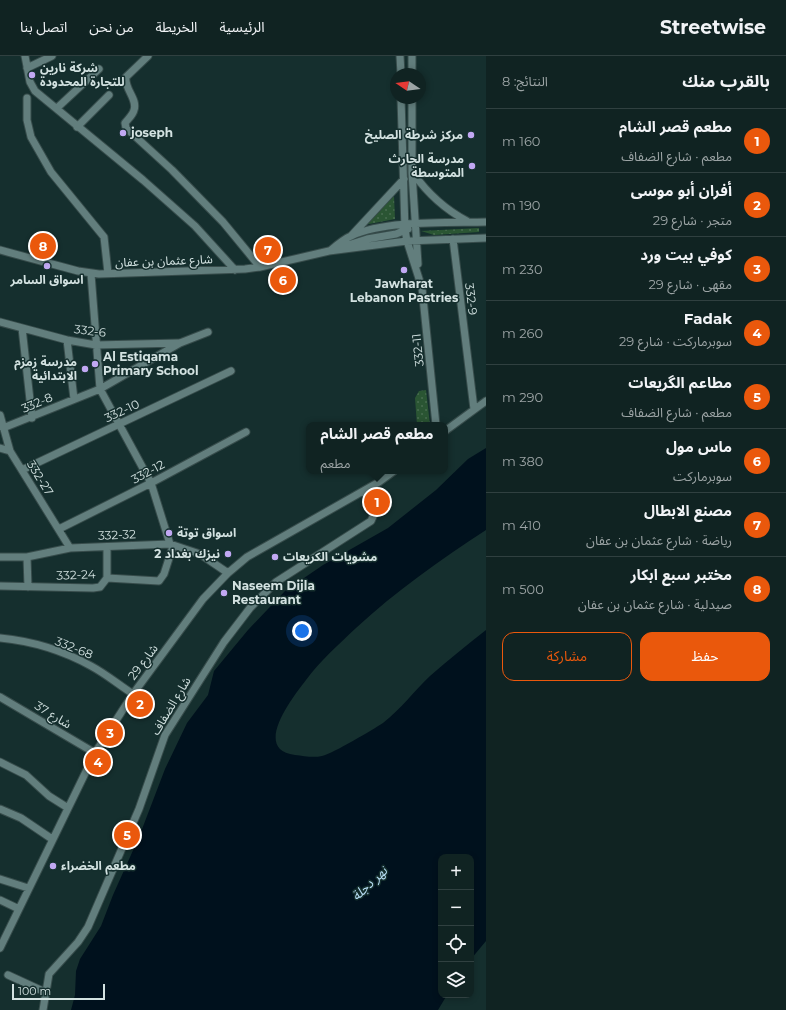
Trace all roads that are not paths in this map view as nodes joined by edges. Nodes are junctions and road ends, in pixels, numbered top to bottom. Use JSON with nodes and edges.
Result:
{"nodes":[{"id":1,"x":24,"y":56,"type":"edge"},
{"id":2,"x":52,"y":56,"type":"edge"},
{"id":3,"x":148,"y":56,"type":"edge"},
{"id":4,"x":400,"y":56,"type":"edge"},
{"id":5,"x":412,"y":56,"type":"edge"},
{"id":6,"x":28,"y":68,"type":"junction"},
{"id":7,"x":99,"y":68,"type":"dead end"},
{"id":8,"x":400,"y":68,"type":"edge"},
{"id":9,"x":412,"y":68,"type":"edge"},
{"id":10,"x":109,"y":95,"type":"dead end"},
{"id":11,"x":27,"y":98,"type":"dead end"},
{"id":12,"x":401,"y":104,"type":"edge"},
{"id":13,"x":412,"y":104,"type":"edge"},
{"id":14,"x":57,"y":108,"type":"junction"},
{"id":15,"x":76,"y":127,"type":"junction"},
{"id":16,"x":412,"y":173,"type":"junction"},
{"id":17,"x":404,"y":179,"type":"junction"},
{"id":18,"x":469,"y":222,"type":"junction"},
{"id":19,"x":486,"y":222,"type":"edge"},
{"id":20,"x":415,"y":224,"type":"junction"},
{"id":21,"x":405,"y":227,"type":"junction"},
{"id":22,"x":350,"y":236,"type":"junction"},
{"id":23,"x":486,"y":238,"type":"edge"},
{"id":24,"x":453,"y":239,"type":"junction"},
{"id":25,"x":407,"y":241,"type":"junction"},
{"id":26,"x":416,"y":241,"type":"junction"},
{"id":27,"x":0,"y":250,"type":"edge"},
{"id":28,"x":329,"y":251,"type":"junction"},
{"id":29,"x":260,"y":267,"type":"junction"},
{"id":30,"x":235,"y":270,"type":"junction"},
{"id":31,"x":108,"y":273,"type":"junction"},
{"id":32,"x":91,"y":274,"type":"junction"},
{"id":33,"x":419,"y":274,"type":"junction"},
{"id":34,"x":0,"y":322,"type":"edge"},
{"id":35,"x":22,"y":328,"type":"junction"},
{"id":36,"x":208,"y":332,"type":"dead end"},
{"id":37,"x":67,"y":340,"type":"junction"},
{"id":38,"x":180,"y":343,"type":"junction"},
{"id":39,"x":96,"y":345,"type":"junction"},
{"id":40,"x":231,"y":371,"type":"dead end"},
{"id":41,"x":100,"y":389,"type":"junction"},
{"id":42,"x":74,"y":399,"type":"junction"},
{"id":43,"x":486,"y":401,"type":"edge"},
{"id":44,"x":474,"y":409,"type":"junction"},
{"id":45,"x":0,"y":415,"type":"edge"},
{"id":46,"x":32,"y":418,"type":"junction"},
{"id":47,"x":436,"y":422,"type":"edge"},
{"id":48,"x":120,"y":425,"type":"junction"},
{"id":49,"x":3,"y":428,"type":"junction"},
{"id":50,"x":448,"y":429,"type":"edge"},
{"id":51,"x":246,"y":432,"type":"dead end"},
{"id":52,"x":0,"y":448,"type":"edge"},
{"id":53,"x":10,"y":451,"type":"junction"},
{"id":54,"x":22,"y":470,"type":"junction"},
{"id":55,"x":390,"y":474,"type":"edge"},
{"id":56,"x":151,"y":483,"type":"junction"},
{"id":57,"x":364,"y":491,"type":"junction"},
{"id":58,"x":59,"y":529,"type":"junction"},
{"id":59,"x":172,"y":545,"type":"junction"},
{"id":60,"x":107,"y":547,"type":"junction"},
{"id":61,"x":70,"y":548,"type":"junction"},
{"id":62,"x":0,"y":557,"type":"edge"},
{"id":63,"x":27,"y":557,"type":"junction"},
{"id":64,"x":228,"y":573,"type":"junction"},
{"id":65,"x":107,"y":578,"type":"junction"},
{"id":66,"x":0,"y":586,"type":"edge"},
{"id":67,"x":28,"y":587,"type":"junction"},
{"id":68,"x":0,"y":637,"type":"edge"},
{"id":69,"x":133,"y":694,"type":"junction"},
{"id":70,"x":0,"y":697,"type":"edge"},
{"id":71,"x":95,"y":753,"type":"junction"},
{"id":72,"x":0,"y":762,"type":"edge"},
{"id":73,"x":68,"y":808,"type":"junction"},
{"id":74,"x":0,"y":809,"type":"edge"},
{"id":75,"x":52,"y":839,"type":"junction"},
{"id":76,"x":0,"y":879,"type":"edge"},
{"id":77,"x":28,"y":888,"type":"junction"},
{"id":78,"x":0,"y":900,"type":"edge"},
{"id":79,"x":19,"y":910,"type":"junction"},
{"id":80,"x":0,"y":948,"type":"edge"},
{"id":81,"x":8,"y":975,"type":"dead end"},
{"id":82,"x":45,"y":992,"type":"junction"},
{"id":83,"x":43,"y":1010,"type":"edge"}],
"edges":[{"from":1,"to":6,"type":"street"},
{"from":2,"to":6,"type":"street"},
{"from":3,"to":29,"type":"street"},
{"from":4,"to":8,"type":"street"},
{"from":5,"to":9,"type":"street"},
{"from":6,"to":14,"type":"street"},
{"from":7,"to":14,"type":"street"},
{"from":10,"to":15,"type":"street"},
{"from":11,"to":31,"type":"street"},
{"from":12,"to":17,"type":"street","name":"332-11"},
{"from":13,"to":16,"type":"street","name":"332-11"},
{"from":14,"to":15,"type":"street"},
{"from":15,"to":30,"type":"street"},
{"from":16,"to":18,"type":"street"},
{"from":16,"to":20,"type":"street","name":"332-11"},
{"from":17,"to":21,"type":"street","name":"332-11"},
{"from":17,"to":22,"type":"street"},
{"from":18,"to":19,"type":"street","name":"شارع عثمان بن عفان"},
{"from":18,"to":20,"type":"street","name":"شارع عثمان بن عفان"},
{"from":20,"to":21,"type":"street","name":"شارع عثمان بن عفان"},
{"from":20,"to":26,"type":"street","name":"332-11"},
{"from":21,"to":22,"type":"street","name":"شارع عثمان بن عفان"},
{"from":21,"to":25,"type":"street","name":"332-11"},
{"from":21,"to":28,"type":"street"},
{"from":22,"to":28,"type":"street","name":"شارع عثمان بن عفان"},
{"from":23,"to":24,"type":"street","name":"شارع عثمان بن عفان"},
{"from":24,"to":26,"type":"street","name":"شارع عثمان بن عفان"},
{"from":24,"to":44,"type":"street","name":"332-9"},
{"from":25,"to":26,"type":"street","name":"شارع عثمان بن عفان"},
{"from":25,"to":28,"type":"street","name":"شارع عثمان بن عفان"},
{"from":25,"to":33,"type":"street","name":"332-11"},
{"from":26,"to":33,"type":"street","name":"332-11"},
{"from":27,"to":32,"type":"street","name":"شارع عثمان بن عفان"},
{"from":28,"to":29,"type":"street","name":"شارع عثمان بن عفان"},
{"from":29,"to":30,"type":"street","name":"شارع عثمان بن عفان"},
{"from":30,"to":31,"type":"street","name":"شارع عثمان بن عفان"},
{"from":31,"to":32,"type":"street","name":"شارع عثمان بن عفان"},
{"from":32,"to":39,"type":"street"},
{"from":33,"to":47,"type":"street","name":"332-11"},
{"from":34,"to":35,"type":"street","name":"332-6"},
{"from":35,"to":37,"type":"street","name":"332-6"},
{"from":35,"to":46,"type":"street"},
{"from":36,"to":38,"type":"street","name":"332-8"},
{"from":37,"to":39,"type":"street","name":"332-6"},
{"from":37,"to":42,"type":"street"},
{"from":38,"to":39,"type":"street","name":"332-6"},
{"from":38,"to":41,"type":"street","name":"332-8"},
{"from":39,"to":41,"type":"street"},
{"from":40,"to":48,"type":"street","name":"332-10"},
{"from":41,"to":42,"type":"street","name":"332-8"},
{"from":41,"to":48,"type":"street"},
{"from":42,"to":46,"type":"street","name":"332-8"},
{"from":43,"to":44,"type":"street"},
{"from":44,"to":50,"type":"street"},
{"from":45,"to":49,"type":"street","name":"332-27"},
{"from":46,"to":49,"type":"street","name":"332-8"},
{"from":48,"to":54,"type":"street","name":"332-10"},
{"from":48,"to":56,"type":"street"},
{"from":49,"to":53,"type":"street","name":"332-27"},
{"from":51,"to":56,"type":"street","name":"332-12"},
{"from":52,"to":53,"type":"street"},
{"from":53,"to":54,"type":"street","name":"332-27"},
{"from":54,"to":58,"type":"street","name":"332-27"},
{"from":55,"to":57,"type":"street","name":"شارع 29"},
{"from":56,"to":58,"type":"street","name":"332-12"},
{"from":56,"to":59,"type":"street"},
{"from":57,"to":64,"type":"street","name":"شارع 29"},
{"from":57,"to":82,"type":"street","name":"شارع الضفاف"},
{"from":58,"to":61,"type":"street","name":"332-27"},
{"from":59,"to":60,"type":"street","name":"332-32"},
{"from":59,"to":64,"type":"street","name":"332-32"},
{"from":59,"to":65,"type":"street","name":"332-24"},
{"from":60,"to":61,"type":"street","name":"332-32"},
{"from":60,"to":65,"type":"street"},
{"from":61,"to":63,"type":"street","name":"332-32"},
{"from":62,"to":63,"type":"street","name":"332-32"},
{"from":63,"to":67,"type":"street"},
{"from":64,"to":69,"type":"street","name":"شارع 29"},
{"from":65,"to":67,"type":"street","name":"332-24"},
{"from":66,"to":67,"type":"street","name":"332-24"},
{"from":68,"to":69,"type":"street","name":"332-68"},
{"from":69,"to":71,"type":"street","name":"شارع 29"},
{"from":70,"to":71,"type":"street","name":"شارع 37"},
{"from":71,"to":73,"type":"street","name":"شارع 29"},
{"from":72,"to":73,"type":"street"},
{"from":73,"to":75,"type":"street","name":"شارع 29"},
{"from":74,"to":75,"type":"street"},
{"from":75,"to":77,"type":"street","name":"شارع 29"},
{"from":76,"to":77,"type":"street"},
{"from":77,"to":79,"type":"street","name":"شارع 29"},
{"from":78,"to":79,"type":"street"},
{"from":79,"to":80,"type":"street","name":"شارع 29"},
{"from":81,"to":82,"type":"street"},
{"from":82,"to":83,"type":"street","name":"شارع الضفاف"}]}
